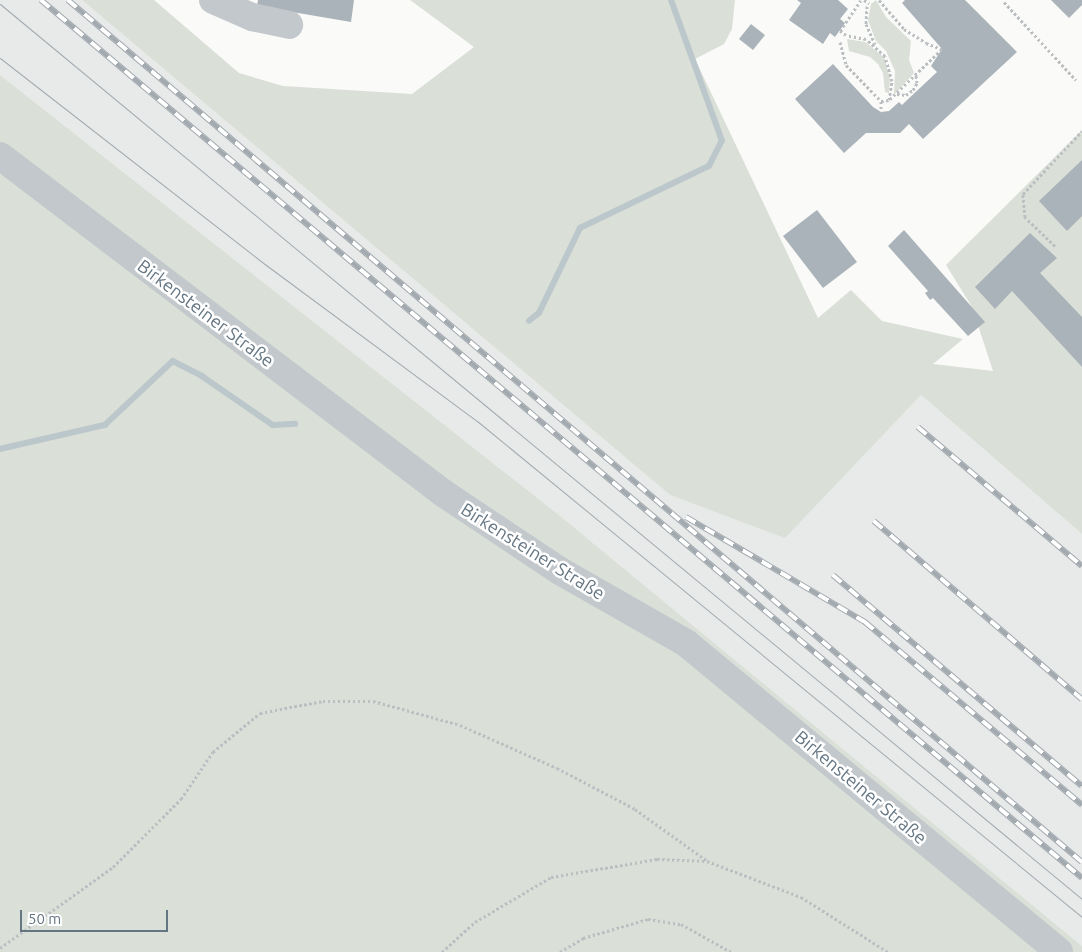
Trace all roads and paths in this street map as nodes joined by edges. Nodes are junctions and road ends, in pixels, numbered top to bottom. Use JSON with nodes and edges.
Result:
{"nodes":[{"id":1,"x":213,"y":0,"type":"edge"},
{"id":2,"x":862,"y":0,"type":"edge"},
{"id":3,"x":880,"y":0,"type":"edge"},
{"id":4,"x":1004,"y":2,"type":"dead end"},
{"id":5,"x":289,"y":25,"type":"dead end"},
{"id":6,"x":840,"y":42,"type":"dead end"},
{"id":7,"x":877,"y":46,"type":"junction"},
{"id":8,"x":916,"y":74,"type":"junction"},
{"id":9,"x":1076,"y":80,"type":"dead end"},
{"id":10,"x":897,"y":94,"type":"junction"},
{"id":11,"x":889,"y":100,"type":"junction"},
{"id":12,"x":880,"y":101,"type":"junction"},
{"id":13,"x":882,"y":112,"type":"dead end"},
{"id":14,"x":1082,"y":131,"type":"edge"},
{"id":15,"x":0,"y":156,"type":"edge"},
{"id":16,"x":1054,"y":246,"type":"dead end"},
{"id":17,"x":707,"y":860,"type":"junction"},
{"id":18,"x":0,"y":948,"type":"edge"},
{"id":19,"x":442,"y":952,"type":"edge"},
{"id":20,"x":560,"y":952,"type":"edge"},
{"id":21,"x":732,"y":952,"type":"edge"},
{"id":22,"x":888,"y":952,"type":"edge"},
{"id":23,"x":1059,"y":952,"type":"edge"}],
"edges":[{"from":1,"to":5,"type":"street"},
{"from":2,"to":7,"type":"path"},
{"from":2,"to":7,"type":"path"},
{"from":3,"to":8,"type":"path"},
{"from":4,"to":9,"type":"path"},
{"from":6,"to":12,"type":"path"},
{"from":7,"to":11,"type":"path"},
{"from":8,"to":10,"type":"path"},
{"from":8,"to":10,"type":"path"},
{"from":10,"to":11,"type":"path"},
{"from":11,"to":12,"type":"path"},
{"from":12,"to":13,"type":"path"},
{"from":14,"to":16,"type":"path"},
{"from":15,"to":23,"type":"street","name":"Birkensteiner Straße"},
{"from":17,"to":18,"type":"path"},
{"from":17,"to":19,"type":"path"},
{"from":17,"to":22,"type":"path"},
{"from":20,"to":21,"type":"path"}]}
